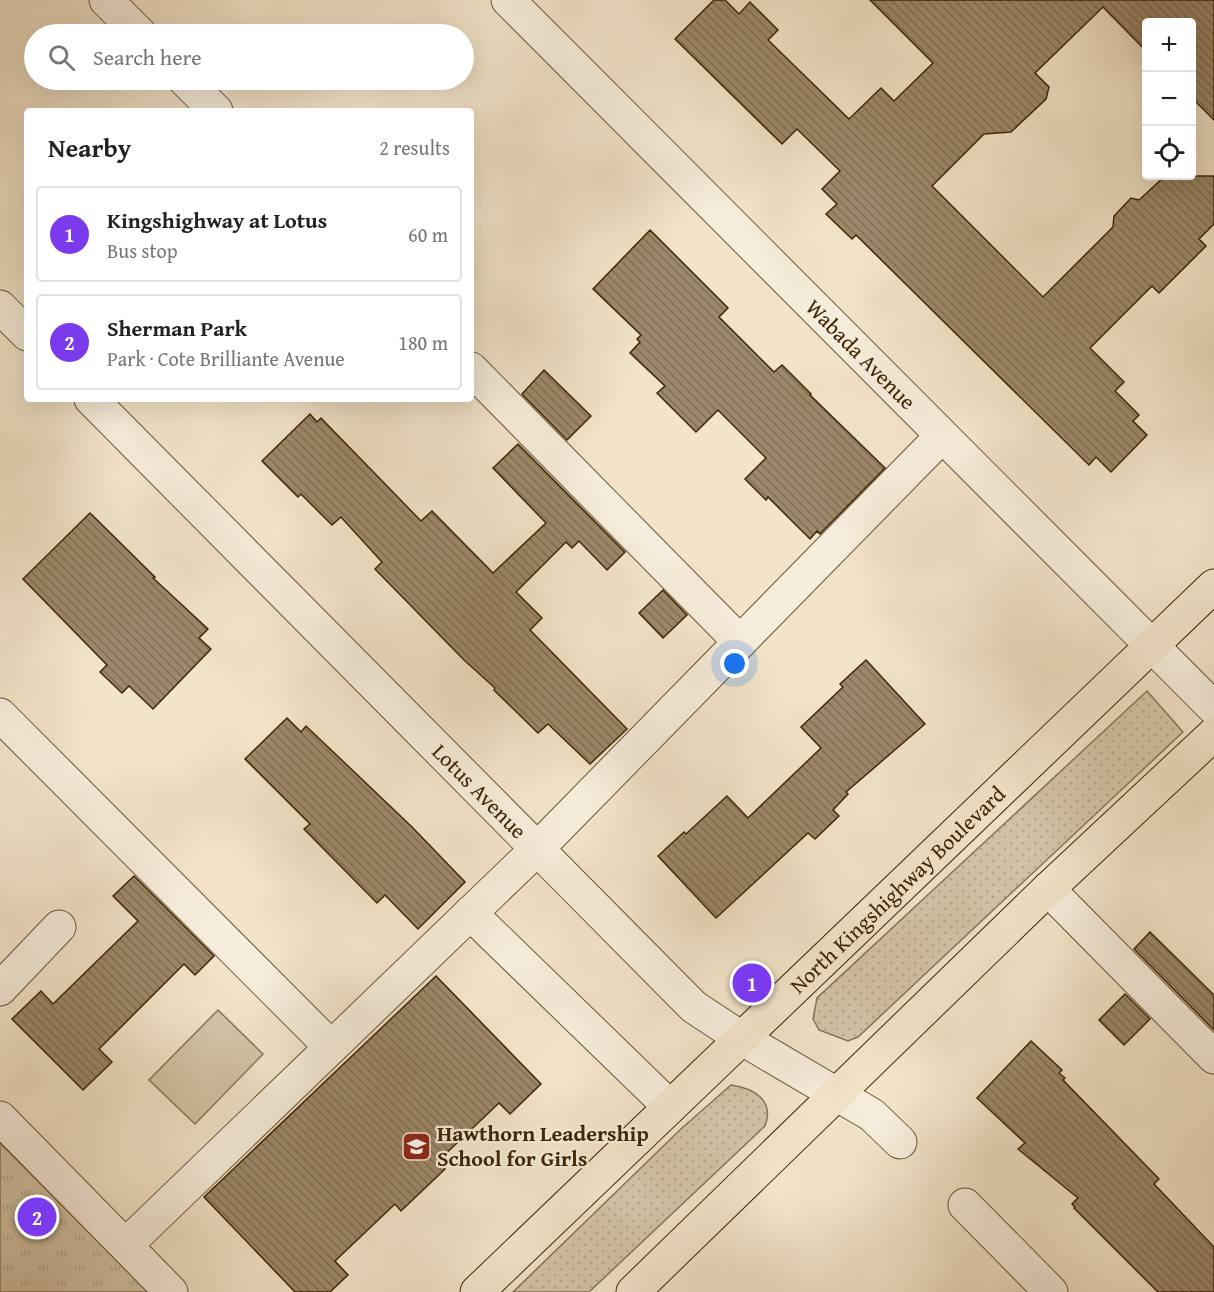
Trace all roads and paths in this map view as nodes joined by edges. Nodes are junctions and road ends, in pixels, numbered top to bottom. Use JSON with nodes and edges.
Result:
{"nodes":[{"id":1,"x":106,"y":0,"type":"edge"},
{"id":2,"x":508,"y":0,"type":"edge"},
{"id":3,"x":130,"y":24,"type":"edge"},
{"id":4,"x":195,"y":90,"type":"edge"},
{"id":5,"x":213,"y":108,"type":"edge"},
{"id":6,"x":0,"y":307,"type":"edge"},
{"id":7,"x":24,"y":331,"type":"edge"},
{"id":8,"x":474,"y":372,"type":"edge"},
{"id":9,"x":95,"y":402,"type":"edge"},
{"id":10,"x":942,"y":436,"type":"junction"},
{"id":11,"x":1214,"y":586,"type":"edge"},
{"id":12,"x":740,"y":642,"type":"junction"},
{"id":13,"x":1150,"y":645,"type":"junction"},
{"id":14,"x":1214,"y":708,"type":"edge"},
{"id":15,"x":0,"y":715,"type":"edge"},
{"id":16,"x":1214,"y":734,"type":"edge"},
{"id":17,"x":537,"y":849,"type":"junction"},
{"id":18,"x":1048,"y":889,"type":"junction"},
{"id":19,"x":470,"y":913,"type":"junction"},
{"id":20,"x":59,"y":927,"type":"dead end"},
{"id":21,"x":0,"y":989,"type":"edge"},
{"id":22,"x":741,"y":1038,"type":"junction"},
{"id":23,"x":331,"y":1047,"type":"junction"},
{"id":24,"x":1214,"y":1057,"type":"edge"},
{"id":25,"x":836,"y":1093,"type":"junction"},
{"id":26,"x":670,"y":1107,"type":"junction"},
{"id":27,"x":0,"y":1118,"type":"edge"},
{"id":28,"x":900,"y":1142,"type":"dead end"},
{"id":29,"x":965,"y":1204,"type":"dead end"},
{"id":30,"x":126,"y":1245,"type":"junction"},
{"id":31,"x":648,"y":1287,"type":"edge"},
{"id":32,"x":171,"y":1292,"type":"edge"},
{"id":33,"x":477,"y":1292,"type":"edge"},
{"id":34,"x":1051,"y":1292,"type":"edge"}],
"edges":[{"from":1,"to":3,"type":"street"},
{"from":2,"to":10,"type":"street","name":"Wabada Avenue"},
{"from":4,"to":5,"type":"street"},
{"from":6,"to":7,"type":"street"},
{"from":8,"to":12,"type":"street"},
{"from":9,"to":17,"type":"street","name":"Lotus Avenue"},
{"from":10,"to":12,"type":"street"},
{"from":10,"to":13,"type":"street","name":"Wabada Avenue"},
{"from":11,"to":13,"type":"main road","name":"North Kingshighway Boulevard"},
{"from":12,"to":17,"type":"street"},
{"from":13,"to":14,"type":"street","name":"Wabada Avenue"},
{"from":13,"to":22,"type":"main road","name":"North Kingshighway Boulevard"},
{"from":15,"to":23,"type":"street"},
{"from":16,"to":18,"type":"main road"},
{"from":17,"to":19,"type":"street"},
{"from":17,"to":22,"type":"street","name":"Lotus Avenue"},
{"from":18,"to":24,"type":"street"},
{"from":18,"to":25,"type":"main road"},
{"from":19,"to":23,"type":"street"},
{"from":19,"to":26,"type":"street"},
{"from":20,"to":21,"type":"street"},
{"from":22,"to":25,"type":"street","name":"Lotus Avenue"},
{"from":22,"to":26,"type":"main road","name":"North Kingshighway Boulevard"},
{"from":23,"to":30,"type":"street"},
{"from":25,"to":28,"type":"street","name":"Lotus Avenue"},
{"from":25,"to":31,"type":"main road"},
{"from":26,"to":33,"type":"main road","name":"North Kingshighway Boulevard"},
{"from":27,"to":30,"type":"street"},
{"from":29,"to":34,"type":"street"},
{"from":30,"to":32,"type":"street"}]}
